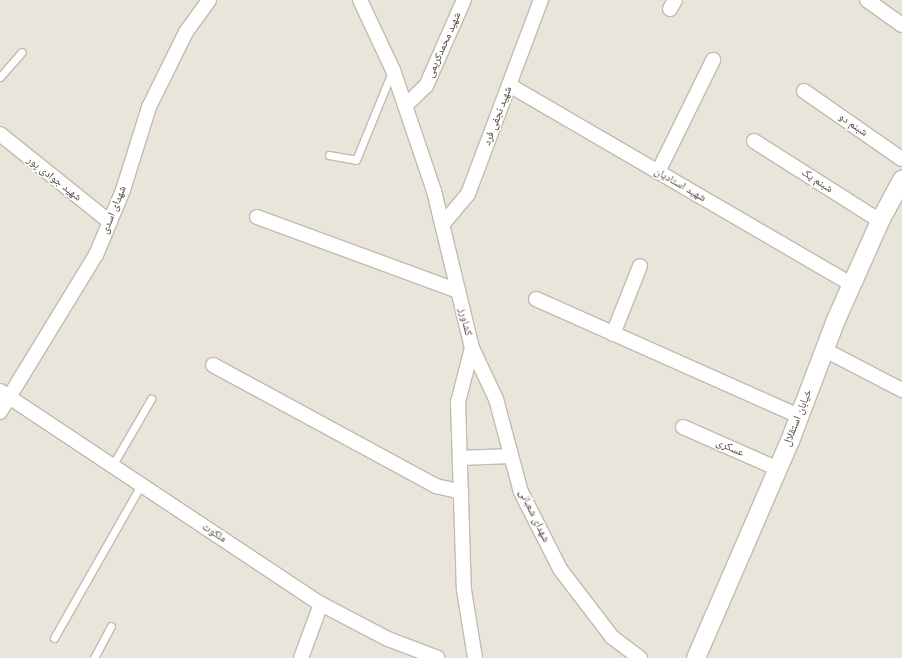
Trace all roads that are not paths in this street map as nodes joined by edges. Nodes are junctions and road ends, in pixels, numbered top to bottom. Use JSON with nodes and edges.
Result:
{"nodes":[{"id":1,"x":209,"y":0,"type":"edge"},
{"id":2,"x":360,"y":0,"type":"edge"},
{"id":3,"x":464,"y":0,"type":"edge"},
{"id":4,"x":541,"y":0,"type":"edge"},
{"id":5,"x":867,"y":0,"type":"edge"},
{"id":6,"x":902,"y":25,"type":"edge"},
{"id":7,"x":22,"y":52,"type":"dead end"},
{"id":8,"x":713,"y":60,"type":"dead end"},
{"id":9,"x":393,"y":70,"type":"junction"},
{"id":10,"x":0,"y":77,"type":"edge"},
{"id":11,"x":509,"y":85,"type":"junction"},
{"id":12,"x":804,"y":91,"type":"dead end"},
{"id":13,"x":405,"y":106,"type":"junction"},
{"id":14,"x":0,"y":134,"type":"edge"},
{"id":15,"x":754,"y":141,"type":"dead end"},
{"id":16,"x":329,"y":155,"type":"dead end"},
{"id":17,"x":902,"y":159,"type":"edge"},
{"id":18,"x":658,"y":172,"type":"junction"},
{"id":19,"x":902,"y":180,"type":"edge"},
{"id":20,"x":257,"y":217,"type":"dead end"},
{"id":21,"x":880,"y":221,"type":"junction"},
{"id":22,"x":110,"y":222,"type":"junction"},
{"id":23,"x":442,"y":225,"type":"junction"},
{"id":24,"x":640,"y":266,"type":"dead end"},
{"id":25,"x":852,"y":285,"type":"junction"},
{"id":26,"x":458,"y":291,"type":"junction"},
{"id":27,"x":536,"y":300,"type":"dead end"},
{"id":28,"x":613,"y":334,"type":"junction"},
{"id":29,"x":472,"y":348,"type":"junction"},
{"id":30,"x":824,"y":350,"type":"junction"},
{"id":31,"x":214,"y":366,"type":"dead end"},
{"id":32,"x":902,"y":390,"type":"edge"},
{"id":33,"x":5,"y":394,"type":"edge"},
{"id":34,"x":151,"y":399,"type":"dead end"},
{"id":35,"x":0,"y":412,"type":"edge"},
{"id":36,"x":799,"y":416,"type":"junction"},
{"id":37,"x":683,"y":427,"type":"dead end"},
{"id":38,"x":511,"y":456,"type":"junction"},
{"id":39,"x":460,"y":458,"type":"junction"},
{"id":40,"x":112,"y":466,"type":"junction"},
{"id":41,"x":776,"y":468,"type":"junction"},
{"id":42,"x":141,"y":486,"type":"junction"},
{"id":43,"x":461,"y":492,"type":"junction"},
{"id":44,"x":321,"y":604,"type":"junction"},
{"id":45,"x":111,"y":626,"type":"dead end"},
{"id":46,"x":54,"y":638,"type":"dead end"},
{"id":47,"x":94,"y":658,"type":"edge"},
{"id":48,"x":301,"y":658,"type":"edge"},
{"id":49,"x":438,"y":658,"type":"edge"},
{"id":50,"x":475,"y":658,"type":"edge"},
{"id":51,"x":640,"y":658,"type":"edge"},
{"id":52,"x":696,"y":658,"type":"edge"}],
"edges":[{"from":1,"to":22,"type":"street","name":"شهدای اسدی"},
{"from":2,"to":9,"type":"street","name":"کشاورز"},
{"from":3,"to":13,"type":"street","name":"شهید محمدکریمی"},
{"from":4,"to":11,"type":"street","name":"شهید نجفی فرد"},
{"from":5,"to":6,"type":"street"},
{"from":7,"to":10,"type":"lane"},
{"from":8,"to":18,"type":"street"},
{"from":9,"to":13,"type":"street","name":"کشاورز"},
{"from":9,"to":16,"type":"lane"},
{"from":11,"to":18,"type":"street","name":"شهید استادیان"},
{"from":11,"to":23,"type":"street","name":"شهید نجفی فرد"},
{"from":12,"to":17,"type":"street","name":"شبنم دو"},
{"from":13,"to":23,"type":"street","name":"کشاورز"},
{"from":14,"to":22,"type":"street","name":"شهید جوادی پور"},
{"from":15,"to":21,"type":"street","name":"شبنم یک"},
{"from":18,"to":25,"type":"street","name":"شهید استادیان"},
{"from":19,"to":21,"type":"street","name":"خیابان استقلال"},
{"from":20,"to":26,"type":"street"},
{"from":21,"to":25,"type":"street","name":"خیابان استقلال"},
{"from":22,"to":33,"type":"street","name":"شهدای اسدی"},
{"from":23,"to":26,"type":"street","name":"کشاورز"},
{"from":24,"to":28,"type":"street"},
{"from":25,"to":30,"type":"street","name":"خیابان استقلال"},
{"from":26,"to":29,"type":"street","name":"کشاورز"},
{"from":27,"to":28,"type":"street"},
{"from":28,"to":36,"type":"street"},
{"from":29,"to":38,"type":"street","name":"شهدای شعبانی"},
{"from":29,"to":39,"type":"street","name":"کشاورز"},
{"from":30,"to":32,"type":"street"},
{"from":30,"to":36,"type":"street","name":"خیابان استقلال"},
{"from":31,"to":43,"type":"street"},
{"from":33,"to":35,"type":"street","name":"شهدای اسدی"},
{"from":33,"to":40,"type":"street","name":"ملکوت"},
{"from":34,"to":40,"type":"lane"},
{"from":36,"to":41,"type":"street","name":"خیابان استقلال"},
{"from":37,"to":41,"type":"street","name":"عسکری"},
{"from":38,"to":39,"type":"street"},
{"from":38,"to":51,"type":"street","name":"شهدای شعبانی"},
{"from":39,"to":43,"type":"street","name":"کشاورز"},
{"from":40,"to":42,"type":"street","name":"ملکوت"},
{"from":41,"to":52,"type":"street","name":"خیابان استقلال"},
{"from":42,"to":44,"type":"street","name":"ملکوت"},
{"from":42,"to":46,"type":"lane"},
{"from":43,"to":50,"type":"street","name":"کشاورز"},
{"from":44,"to":48,"type":"street"},
{"from":44,"to":49,"type":"street","name":"ملکوت"},
{"from":45,"to":47,"type":"lane"}]}
